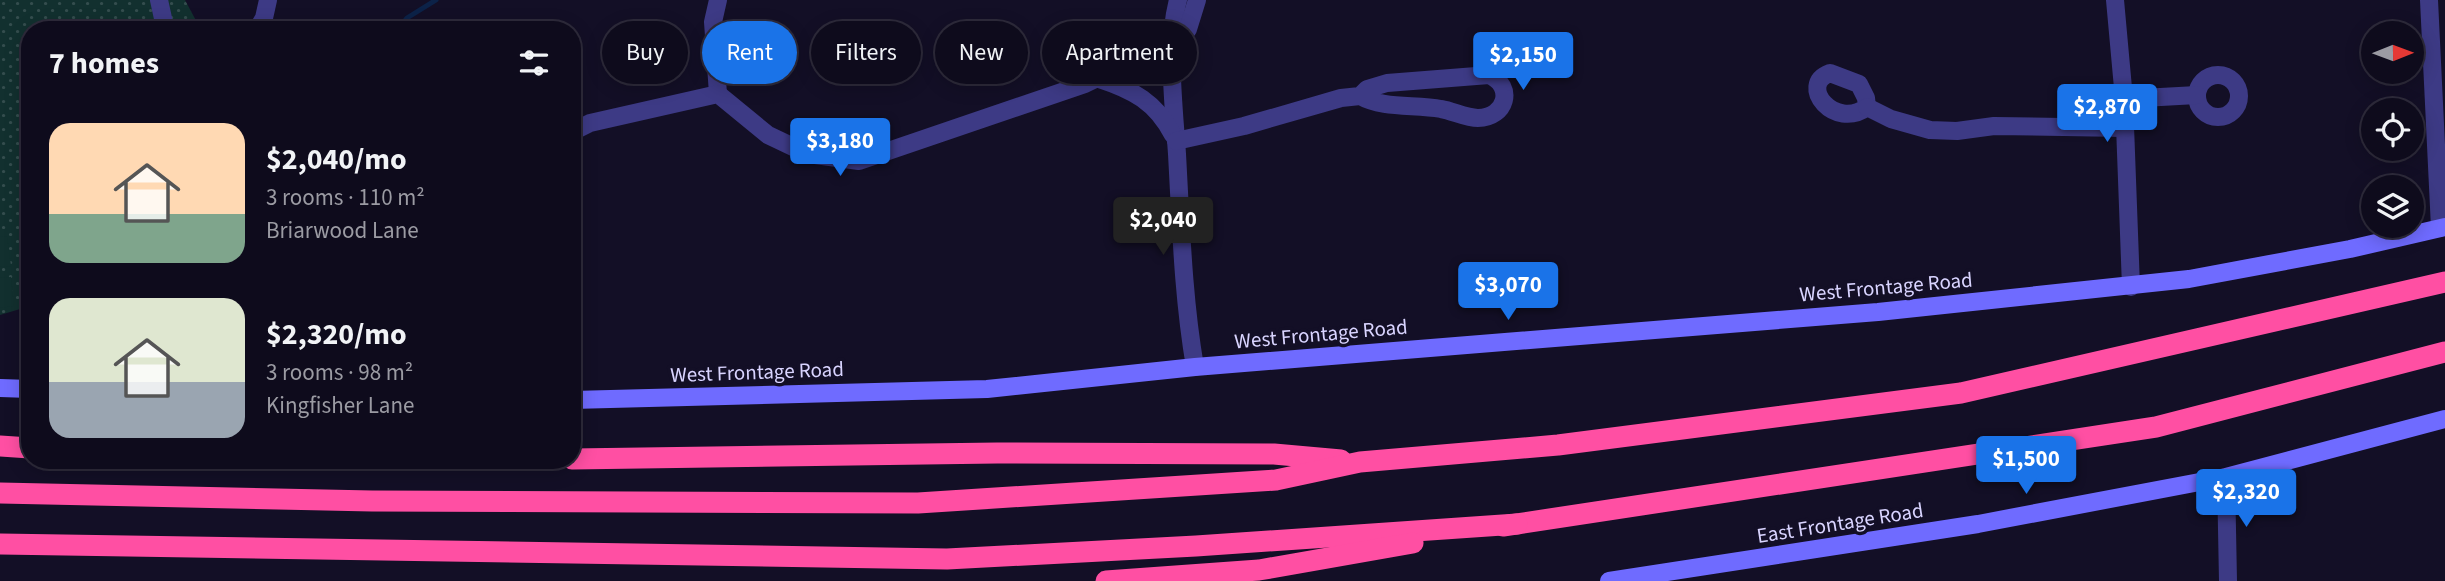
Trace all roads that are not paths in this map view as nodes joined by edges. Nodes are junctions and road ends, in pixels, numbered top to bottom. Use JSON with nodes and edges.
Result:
{"nodes":[{"id":1,"x":159,"y":0,"type":"edge"},
{"id":2,"x":268,"y":0,"type":"edge"},
{"id":3,"x":718,"y":0,"type":"edge"},
{"id":4,"x":1178,"y":0,"type":"edge"},
{"id":5,"x":1197,"y":0,"type":"edge"},
{"id":6,"x":2115,"y":0,"type":"edge"},
{"id":7,"x":2429,"y":0,"type":"edge"},
{"id":8,"x":164,"y":21,"type":"edge"},
{"id":9,"x":263,"y":21,"type":"edge"},
{"id":10,"x":1172,"y":21,"type":"edge"},
{"id":11,"x":1190,"y":21,"type":"edge"},
{"id":12,"x":1084,"y":84,"type":"edge"},
{"id":13,"x":1112,"y":84,"type":"edge"},
{"id":14,"x":1172,"y":84,"type":"edge"},
{"id":15,"x":718,"y":94,"type":"junction"},
{"id":16,"x":2197,"y":94,"type":"dead end"},
{"id":17,"x":1360,"y":96,"type":"junction"},
{"id":18,"x":2124,"y":99,"type":"junction"},
{"id":19,"x":1867,"y":107,"type":"dead end"},
{"id":20,"x":2125,"y":128,"type":"junction"},
{"id":21,"x":581,"y":129,"type":"edge"},
{"id":22,"x":1176,"y":141,"type":"junction"},
{"id":23,"x":2442,"y":227,"type":"edge"},
{"id":24,"x":2445,"y":282,"type":"edge"},
{"id":25,"x":2131,"y":286,"type":"junction"},
{"id":26,"x":2445,"y":352,"type":"edge"},
{"id":27,"x":1195,"y":367,"type":"junction"},
{"id":28,"x":0,"y":388,"type":"edge"},
{"id":29,"x":21,"y":389,"type":"edge"},
{"id":30,"x":581,"y":400,"type":"edge"},
{"id":31,"x":2445,"y":419,"type":"edge"},
{"id":32,"x":0,"y":446,"type":"edge"},
{"id":33,"x":21,"y":447,"type":"edge"},
{"id":34,"x":581,"y":458,"type":"edge"},
{"id":35,"x":1360,"y":462,"type":"junction"},
{"id":36,"x":2226,"y":477,"type":"junction"},
{"id":37,"x":0,"y":493,"type":"edge"},
{"id":38,"x":1517,"y":524,"type":"junction"},
{"id":39,"x":0,"y":544,"type":"edge"},
{"id":40,"x":1106,"y":581,"type":"edge"},
{"id":41,"x":1609,"y":581,"type":"edge"},
{"id":42,"x":2228,"y":581,"type":"edge"}],
"edges":[{"from":1,"to":8,"type":"street"},
{"from":2,"to":9,"type":"street"},
{"from":3,"to":15,"type":"street"},
{"from":4,"to":10,"type":"street"},
{"from":5,"to":11,"type":"street"},
{"from":6,"to":18,"type":"street"},
{"from":7,"to":23,"type":"street"},
{"from":12,"to":15,"type":"street"},
{"from":13,"to":22,"type":"street"},
{"from":14,"to":22,"type":"street"},
{"from":15,"to":21,"type":"street"},
{"from":16,"to":18,"type":"street"},
{"from":17,"to":17,"type":"street"},
{"from":17,"to":22,"type":"street"},
{"from":18,"to":20,"type":"street"},
{"from":19,"to":20,"type":"street"},
{"from":20,"to":25,"type":"street"},
{"from":22,"to":27,"type":"street"},
{"from":23,"to":25,"type":"street","name":"West Frontage Road"},
{"from":24,"to":35,"type":"highway"},
{"from":25,"to":27,"type":"street","name":"West Frontage Road"},
{"from":26,"to":38,"type":"highway"},
{"from":27,"to":30,"type":"street","name":"West Frontage Road"},
{"from":28,"to":29,"type":"street"},
{"from":31,"to":36,"type":"street","name":"East Frontage Road"},
{"from":32,"to":33,"type":"highway"},
{"from":34,"to":35,"type":"highway"},
{"from":35,"to":37,"type":"highway"},
{"from":36,"to":41,"type":"street","name":"East Frontage Road"},
{"from":36,"to":42,"type":"street"},
{"from":38,"to":39,"type":"highway"},
{"from":38,"to":40,"type":"highway"}]}
